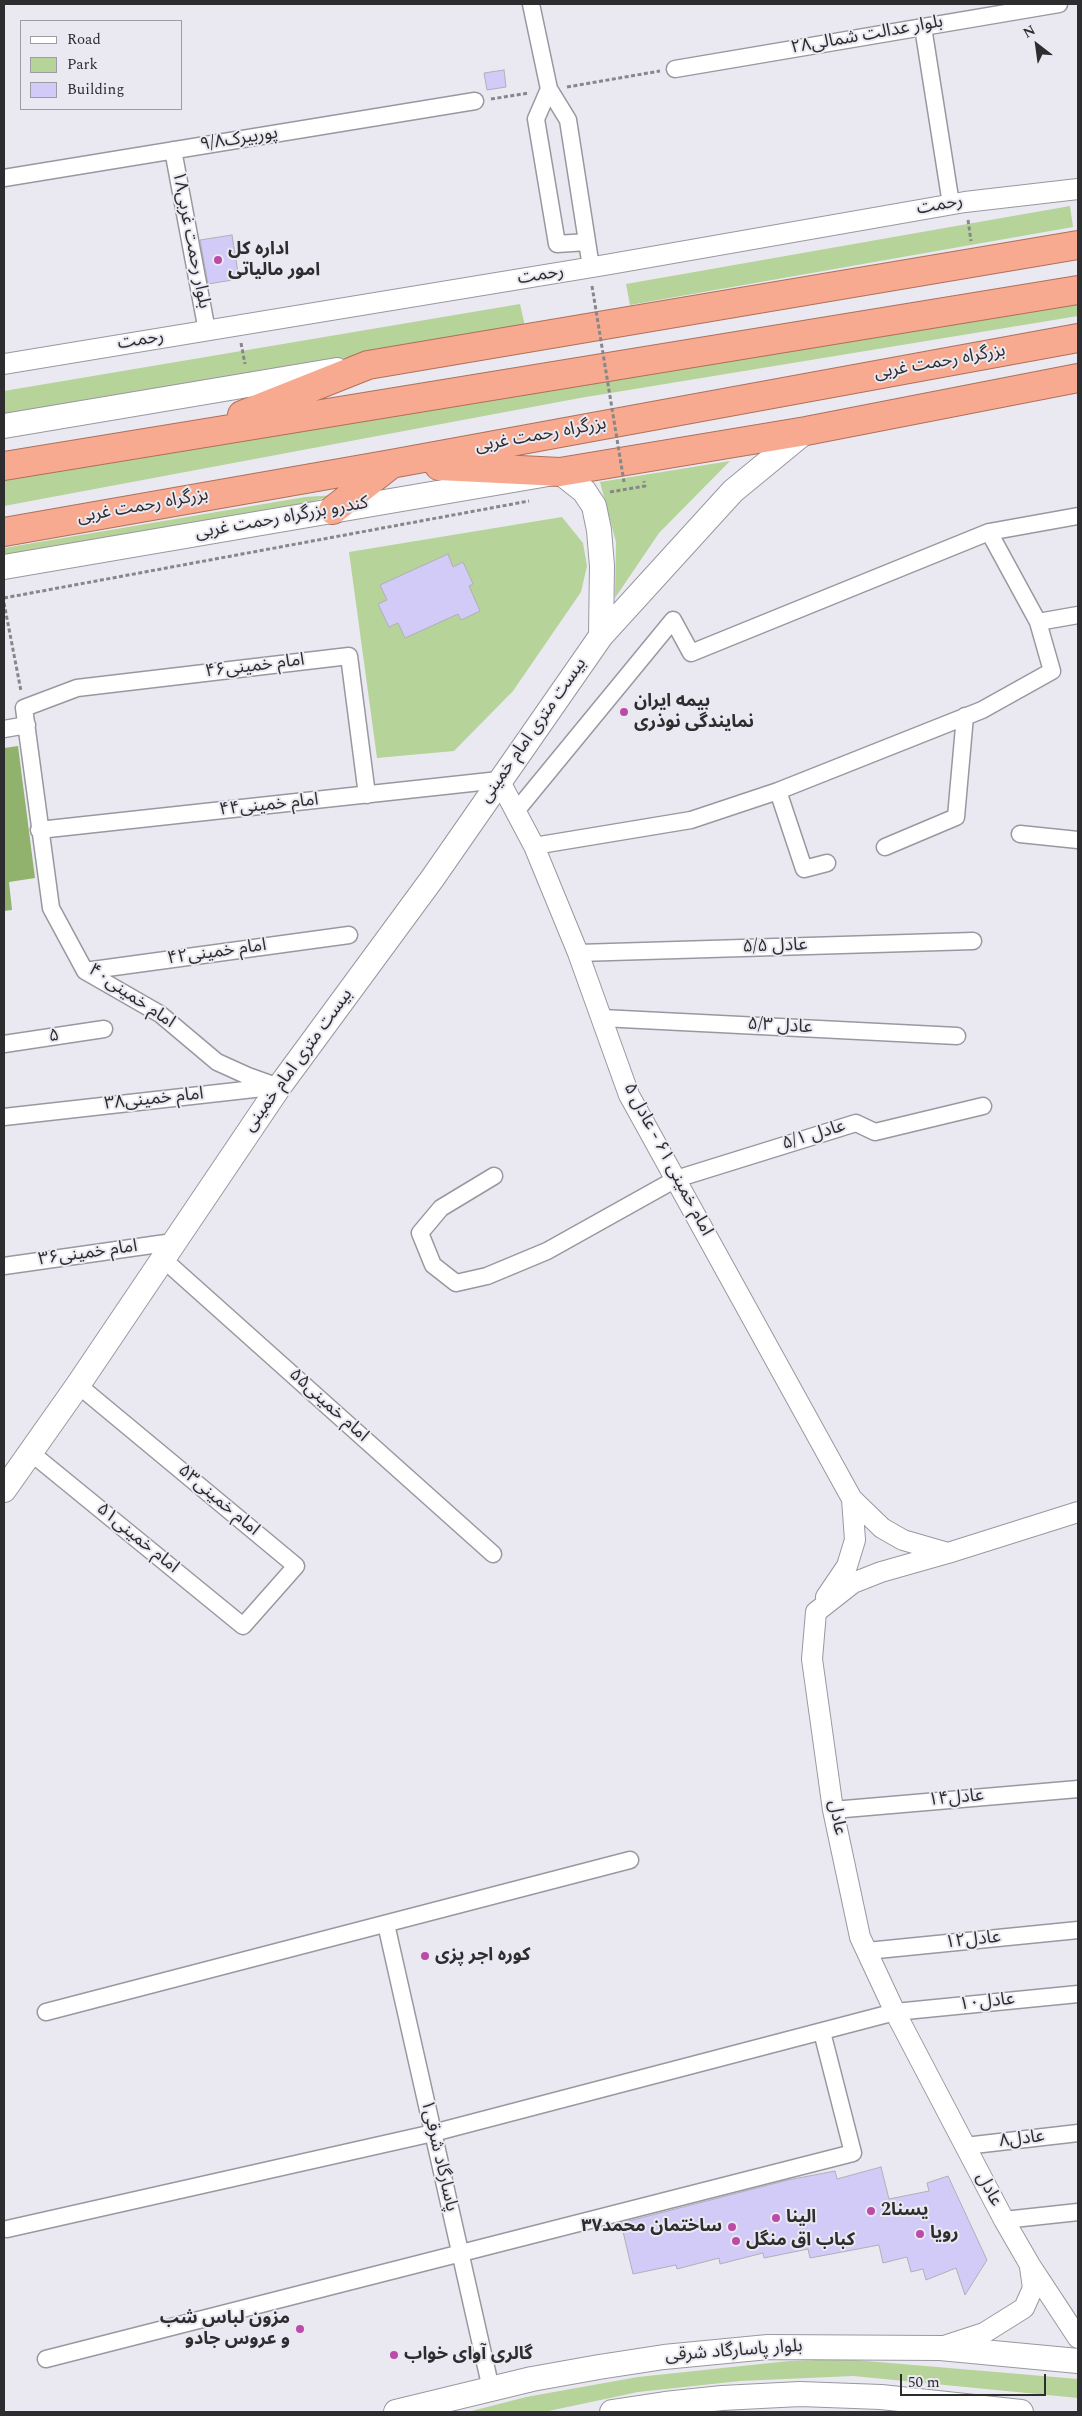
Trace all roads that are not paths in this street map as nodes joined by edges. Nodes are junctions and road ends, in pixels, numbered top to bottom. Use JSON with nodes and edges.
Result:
{"nodes":[{"id":1,"x":531,"y":4,"type":"edge"},
{"id":2,"x":1059,"y":4,"type":"edge"},
{"id":3,"x":923,"y":27,"type":"junction"},
{"id":4,"x":675,"y":69,"type":"road end"},
{"id":5,"x":549,"y":90,"type":"junction"},
{"id":6,"x":475,"y":101,"type":"road end"},
{"id":7,"x":173,"y":150,"type":"junction"},
{"id":8,"x":4,"y":178,"type":"edge"},
{"id":9,"x":1078,"y":188,"type":"edge"},
{"id":10,"x":958,"y":203,"type":"junction"},
{"id":11,"x":587,"y":242,"type":"junction"},
{"id":12,"x":1078,"y":245,"type":"edge"},
{"id":13,"x":591,"y":277,"type":"junction"},
{"id":14,"x":1078,"y":290,"type":"edge"},
{"id":15,"x":207,"y":330,"type":"junction"},
{"id":16,"x":1078,"y":338,"type":"edge"},
{"id":17,"x":4,"y":364,"type":"edge"},
{"id":18,"x":368,"y":365,"type":"junction"},
{"id":19,"x":1078,"y":378,"type":"edge"},
{"id":20,"x":4,"y":426,"type":"edge"},
{"id":21,"x":806,"y":431,"type":"junction"},
{"id":22,"x":197,"y":434,"type":"junction"},
{"id":23,"x":391,"y":464,"type":"junction"},
{"id":24,"x":4,"y":466,"type":"edge"},
{"id":25,"x":560,"y":472,"type":"junction"},
{"id":26,"x":334,"y":510,"type":"junction"},
{"id":27,"x":1078,"y":516,"type":"edge"},
{"id":28,"x":4,"y":532,"type":"edge"},
{"id":29,"x":989,"y":532,"type":"junction"},
{"id":30,"x":4,"y":567,"type":"edge"},
{"id":31,"x":1078,"y":615,"type":"edge"},
{"id":32,"x":1038,"y":622,"type":"junction"},
{"id":33,"x":601,"y":636,"type":"junction"},
{"id":34,"x":24,"y":708,"type":"joint"},
{"id":35,"x":965,"y":716,"type":"junction"},
{"id":36,"x":27,"y":725,"type":"junction"},
{"id":37,"x":4,"y":729,"type":"edge"},
{"id":38,"x":499,"y":780,"type":"junction"},
{"id":39,"x":778,"y":791,"type":"junction"},
{"id":40,"x":367,"y":795,"type":"junction"},
{"id":41,"x":517,"y":810,"type":"junction"},
{"id":42,"x":39,"y":830,"type":"junction"},
{"id":43,"x":1020,"y":834,"type":"dead end"},
{"id":44,"x":1078,"y":840,"type":"edge"},
{"id":45,"x":534,"y":846,"type":"junction"},
{"id":46,"x":886,"y":848,"type":"dead end"},
{"id":47,"x":827,"y":863,"type":"dead end"},
{"id":48,"x":349,"y":935,"type":"dead end"},
{"id":49,"x":973,"y":941,"type":"dead end"},
{"id":50,"x":578,"y":953,"type":"junction"},
{"id":51,"x":85,"y":971,"type":"junction"},
{"id":52,"x":602,"y":1018,"type":"junction"},
{"id":53,"x":104,"y":1029,"type":"dead end"},
{"id":54,"x":957,"y":1036,"type":"dead end"},
{"id":55,"x":4,"y":1044,"type":"edge"},
{"id":56,"x":279,"y":1087,"type":"junction"},
{"id":57,"x":983,"y":1106,"type":"dead end"},
{"id":58,"x":4,"y":1118,"type":"edge"},
{"id":59,"x":494,"y":1176,"type":"dead end"},
{"id":60,"x":676,"y":1179,"type":"junction"},
{"id":61,"x":168,"y":1250,"type":"junction"},
{"id":62,"x":4,"y":1266,"type":"edge"},
{"id":63,"x":78,"y":1386,"type":"junction"},
{"id":64,"x":30,"y":1452,"type":"junction"},
{"id":65,"x":4,"y":1490,"type":"edge"},
{"id":66,"x":852,"y":1499,"type":"junction"},
{"id":67,"x":1078,"y":1512,"type":"edge"},
{"id":68,"x":948,"y":1553,"type":"junction"},
{"id":69,"x":493,"y":1554,"type":"dead end"},
{"id":70,"x":816,"y":1612,"type":"junction"},
{"id":71,"x":243,"y":1626,"type":"joint"},
{"id":72,"x":1078,"y":1789,"type":"edge"},
{"id":73,"x":834,"y":1810,"type":"junction"},
{"id":74,"x":630,"y":1860,"type":"dead end"},
{"id":75,"x":386,"y":1924,"type":"junction"},
{"id":76,"x":1078,"y":1930,"type":"edge"},
{"id":77,"x":867,"y":1951,"type":"junction"},
{"id":78,"x":1078,"y":1994,"type":"edge"},
{"id":79,"x":46,"y":2012,"type":"dead end"},
{"id":80,"x":895,"y":2012,"type":"junction"},
{"id":81,"x":822,"y":2032,"type":"junction"},
{"id":82,"x":1078,"y":2133,"type":"edge"},
{"id":83,"x":433,"y":2134,"type":"junction"},
{"id":84,"x":965,"y":2146,"type":"junction"},
{"id":85,"x":1078,"y":2212,"type":"edge"},
{"id":86,"x":1004,"y":2220,"type":"junction"},
{"id":87,"x":7,"y":2229,"type":"dead end"},
{"id":88,"x":460,"y":2254,"type":"junction"},
{"id":89,"x":1030,"y":2264,"type":"junction"},
{"id":90,"x":1078,"y":2338,"type":"edge"},
{"id":91,"x":940,"y":2348,"type":"junction"},
{"id":92,"x":46,"y":2359,"type":"dead end"},
{"id":93,"x":1078,"y":2361,"type":"edge"},
{"id":94,"x":491,"y":2389,"type":"junction"},
{"id":95,"x":396,"y":2412,"type":"edge"},
{"id":96,"x":612,"y":2412,"type":"edge"},
{"id":97,"x":1021,"y":2412,"type":"edge"}],
"edges":[{"from":1,"to":5,"type":"street"},
{"from":2,"to":3,"type":"street","name":"بلوار عدالت شمالی۲۸"},
{"from":3,"to":4,"type":"street","name":"بلوار عدالت شمالی۲۸"},
{"from":3,"to":10,"type":"street"},
{"from":5,"to":11,"type":"street"},
{"from":5,"to":11,"type":"street"},
{"from":6,"to":7,"type":"street","name":"پوربیرک۹/۸"},
{"from":7,"to":8,"type":"street","name":"پوربیرک۹/۸"},
{"from":7,"to":15,"type":"street","name":"بلوار رحمت غربی۱۸"},
{"from":9,"to":10,"type":"street","name":"رحمت"},
{"from":10,"to":13,"type":"street","name":"رحمت"},
{"from":11,"to":13,"type":"street"},
{"from":12,"to":18,"type":"highway"},
{"from":13,"to":15,"type":"street","name":"رحمت"},
{"from":14,"to":22,"type":"highway"},
{"from":15,"to":17,"type":"street","name":"رحمت"},
{"from":16,"to":23,"type":"highway","name":"بزرگراه رحمت غربی"},
{"from":18,"to":20,"type":"main road"},
{"from":18,"to":22,"type":"highway"},
{"from":19,"to":21,"type":"highway"},
{"from":21,"to":25,"type":"highway"},
{"from":21,"to":33,"type":"main road","name":"بیست متری امام خمینی"},
{"from":22,"to":24,"type":"highway"},
{"from":23,"to":25,"type":"highway"},
{"from":23,"to":26,"type":"highway"},
{"from":23,"to":28,"type":"highway","name":"بزرگراه رحمت غربی"},
{"from":25,"to":26,"type":"main road","name":"کندرو بزرگراه رحمت غربی"},
{"from":25,"to":33,"type":"main road"},
{"from":26,"to":30,"type":"main road","name":"کندرو بزرگراه رحمت غربی"},
{"from":27,"to":29,"type":"street"},
{"from":29,"to":32,"type":"street"},
{"from":29,"to":41,"type":"street"},
{"from":31,"to":32,"type":"street"},
{"from":32,"to":35,"type":"street"},
{"from":33,"to":38,"type":"main road","name":"بیست متری امام خمینی"},
{"from":34,"to":36,"type":"street","name":"امام خمینی۴۰"},
{"from":34,"to":40,"type":"street","name":"امام خمینی۴۶"},
{"from":35,"to":39,"type":"street"},
{"from":35,"to":46,"type":"street"},
{"from":36,"to":37,"type":"street"},
{"from":36,"to":42,"type":"street","name":"امام خمینی۴۰"},
{"from":38,"to":40,"type":"street","name":"۴۴امام خمینی"},
{"from":38,"to":41,"type":"street","name":"امام خمینی ۶۱ - عادل ۵"},
{"from":38,"to":56,"type":"main road","name":"بیست متری امام خمینی"},
{"from":39,"to":45,"type":"street"},
{"from":39,"to":47,"type":"street"},
{"from":40,"to":42,"type":"street","name":"۴۴امام خمینی"},
{"from":41,"to":45,"type":"street","name":"امام خمینی ۶۱ - عادل ۵"},
{"from":42,"to":51,"type":"street","name":"امام خمینی۴۰"},
{"from":43,"to":44,"type":"street"},
{"from":45,"to":50,"type":"street","name":"امام خمینی ۶۱ - عادل ۵"},
{"from":48,"to":51,"type":"street","name":"امام خمینی۴۲"},
{"from":49,"to":50,"type":"street","name":"عادل ۵/۵"},
{"from":50,"to":52,"type":"street","name":"امام خمینی ۶۱ - عادل ۵"},
{"from":51,"to":56,"type":"street","name":"امام خمینی۴۰"},
{"from":52,"to":54,"type":"street","name":"عادل ۵/۳"},
{"from":52,"to":60,"type":"street","name":"امام خمینی ۶۱ - عادل ۵"},
{"from":53,"to":55,"type":"street","name":"۵"},
{"from":56,"to":58,"type":"street","name":"امام خمینی۳۸"},
{"from":56,"to":61,"type":"main road","name":"بیست متری امام خمینی"},
{"from":57,"to":60,"type":"street","name":"عادل ۵/۱"},
{"from":59,"to":60,"type":"street","name":"عادل ۵/۱"},
{"from":60,"to":66,"type":"street","name":"امام خمینی ۶۱ - عادل ۵"},
{"from":61,"to":62,"type":"street","name":"امام خمینی۳۶"},
{"from":61,"to":63,"type":"main road","name":"بیست متری امام خمینی"},
{"from":61,"to":69,"type":"street","name":"امام خمینی۵۵"},
{"from":63,"to":64,"type":"main road","name":"بیست متری امام خمینی"},
{"from":63,"to":71,"type":"street","name":"امام خمینی۵۳"},
{"from":64,"to":65,"type":"main road","name":"بیست متری امام خمینی"},
{"from":64,"to":71,"type":"street","name":"امام خمینی۵۱"},
{"from":66,"to":68,"type":"street","name":"امام خمینی ۶۱ - عادل ۵"},
{"from":66,"to":70,"type":"street","name":"امام خمینی ۶۱ - عادل ۵"},
{"from":67,"to":68,"type":"street"},
{"from":68,"to":70,"type":"street"},
{"from":70,"to":73,"type":"street","name":"عادل"},
{"from":72,"to":73,"type":"street","name":"عادل۱۴"},
{"from":73,"to":77,"type":"street","name":"عادل"},
{"from":74,"to":75,"type":"street"},
{"from":75,"to":79,"type":"street"},
{"from":75,"to":83,"type":"street","name":"پاسارگاد شرقی۱"},
{"from":76,"to":77,"type":"street","name":"عادل۱۲"},
{"from":77,"to":80,"type":"street","name":"عادل"},
{"from":78,"to":80,"type":"street","name":"عادل۱۰"},
{"from":80,"to":81,"type":"street","name":"عادل۱۰"},
{"from":80,"to":84,"type":"street","name":"عادل"},
{"from":81,"to":83,"type":"street","name":"عادل۱۰"},
{"from":81,"to":88,"type":"street"},
{"from":82,"to":84,"type":"street","name":"۸عادل"},
{"from":83,"to":87,"type":"street","name":"عادل۱۰"},
{"from":83,"to":88,"type":"street","name":"پاسارگاد شرقی۱"},
{"from":84,"to":86,"type":"street","name":"عادل"},
{"from":85,"to":86,"type":"street"},
{"from":86,"to":89,"type":"street","name":"عادل"},
{"from":88,"to":92,"type":"street"},
{"from":88,"to":94,"type":"street","name":"پاسارگاد شرقی۱"},
{"from":89,"to":90,"type":"street","name":"عادل"},
{"from":89,"to":91,"type":"street"},
{"from":91,"to":93,"type":"main road","name":"بلوار پاسارگاد شرقی"},
{"from":91,"to":94,"type":"main road","name":"بلوار پاسارگاد شرقی"},
{"from":94,"to":95,"type":"main road","name":"بلوار پاسارگاد شرقی"},
{"from":96,"to":97,"type":"main road"}]}
